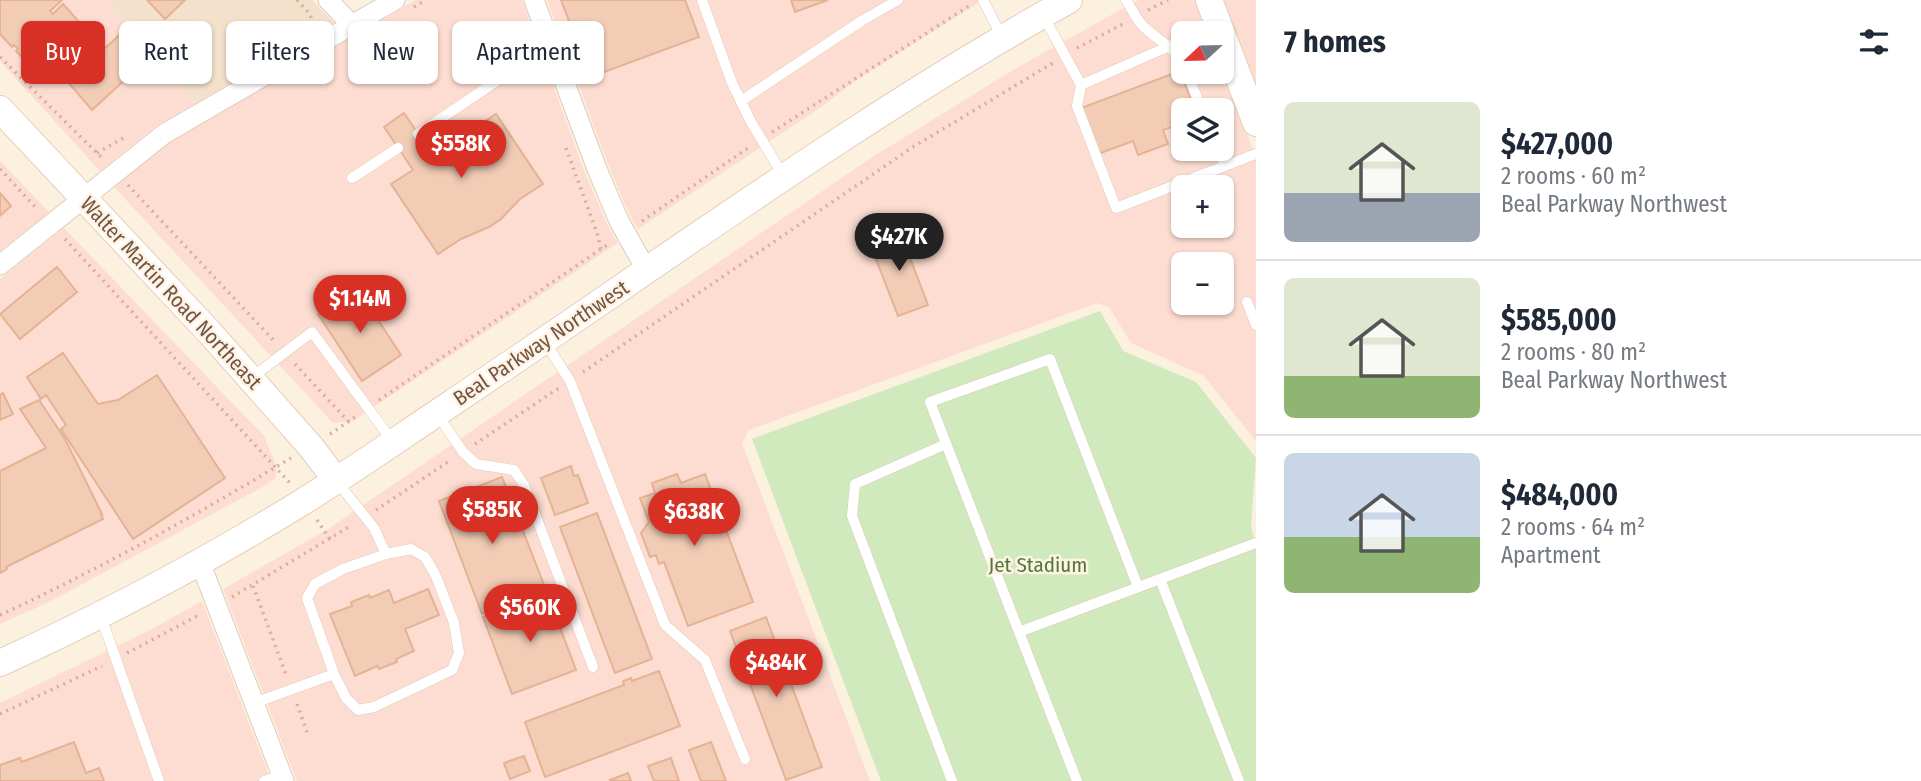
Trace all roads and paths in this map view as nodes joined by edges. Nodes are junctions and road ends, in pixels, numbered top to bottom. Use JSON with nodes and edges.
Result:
{"nodes":[{"id":1,"x":297,"y":0,"type":"edge"},
{"id":2,"x":328,"y":0,"type":"edge"},
{"id":3,"x":395,"y":0,"type":"edge"},
{"id":4,"x":534,"y":0,"type":"edge"},
{"id":5,"x":702,"y":0,"type":"edge"},
{"id":6,"x":898,"y":0,"type":"edge"},
{"id":7,"x":983,"y":0,"type":"edge"},
{"id":8,"x":1069,"y":0,"type":"edge"},
{"id":9,"x":1126,"y":0,"type":"edge"},
{"id":10,"x":1168,"y":0,"type":"edge"},
{"id":11,"x":1209,"y":0,"type":"edge"},
{"id":12,"x":970,"y":5,"type":"dead end"},
{"id":13,"x":1043,"y":15,"type":"junction"},
{"id":14,"x":1136,"y":16,"type":"junction"},
{"id":15,"x":313,"y":21,"type":"edge"},
{"id":16,"x":348,"y":21,"type":"edge"},
{"id":17,"x":359,"y":21,"type":"edge"},
{"id":18,"x":1209,"y":21,"type":"edge"},
{"id":19,"x":348,"y":27,"type":"edge"},
{"id":20,"x":1003,"y":37,"type":"junction"},
{"id":21,"x":1171,"y":45,"type":"edge"},
{"id":22,"x":1168,"y":46,"type":"junction"},
{"id":23,"x":1171,"y":49,"type":"edge"},
{"id":24,"x":1065,"y":55,"type":"junction"},
{"id":25,"x":0,"y":57,"type":"edge"},
{"id":26,"x":1234,"y":79,"type":"edge"},
{"id":27,"x":492,"y":84,"type":"edge"},
{"id":28,"x":1080,"y":85,"type":"junction"},
{"id":29,"x":741,"y":101,"type":"junction"},
{"id":30,"x":0,"y":109,"type":"edge"},
{"id":31,"x":1256,"y":123,"type":"edge"},
{"id":32,"x":418,"y":134,"type":"dead end"},
{"id":33,"x":761,"y":139,"type":"junction"},
{"id":34,"x":398,"y":148,"type":"dead end"},
{"id":35,"x":1256,"y":154,"type":"edge"},
{"id":36,"x":1223,"y":161,"type":"edge"},
{"id":37,"x":1225,"y":166,"type":"junction"},
{"id":38,"x":0,"y":169,"type":"edge"},
{"id":39,"x":116,"y":172,"type":"junction"},
{"id":40,"x":352,"y":178,"type":"dead end"},
{"id":41,"x":784,"y":178,"type":"junction"},
{"id":42,"x":83,"y":198,"type":"junction"},
{"id":43,"x":51,"y":224,"type":"junction"},
{"id":44,"x":626,"y":232,"type":"junction"},
{"id":45,"x":0,"y":265,"type":"edge"},
{"id":46,"x":647,"y":271,"type":"junction"},
{"id":47,"x":1247,"y":302,"type":"dead end"},
{"id":48,"x":1256,"y":325,"type":"edge"},
{"id":49,"x":544,"y":341,"type":"junction"},
{"id":50,"x":285,"y":353,"type":"junction"},
{"id":51,"x":251,"y":379,"type":"junction"},
{"id":52,"x":570,"y":381,"type":"junction"},
{"id":53,"x":368,"y":408,"type":"junction"},
{"id":54,"x":437,"y":413,"type":"junction"},
{"id":55,"x":349,"y":422,"type":"junction"},
{"id":56,"x":393,"y":442,"type":"junction"},
{"id":57,"x":946,"y":444,"type":"junction"},
{"id":58,"x":311,"y":447,"type":"junction"},
{"id":59,"x":463,"y":452,"type":"junction"},
{"id":60,"x":276,"y":467,"type":"junction"},
{"id":61,"x":336,"y":480,"type":"junction"},
{"id":62,"x":304,"y":501,"type":"junction"},
{"id":63,"x":366,"y":517,"type":"junction"},
{"id":64,"x":330,"y":539,"type":"junction"},
{"id":65,"x":1256,"y":543,"type":"edge"},
{"id":66,"x":386,"y":554,"type":"junction"},
{"id":67,"x":200,"y":562,"type":"junction"},
{"id":68,"x":1160,"y":579,"type":"junction"},
{"id":69,"x":253,"y":585,"type":"junction"},
{"id":70,"x":1138,"y":587,"type":"junction"},
{"id":71,"x":217,"y":606,"type":"junction"},
{"id":72,"x":0,"y":615,"type":"edge"},
{"id":73,"x":100,"y":615,"type":"junction"},
{"id":74,"x":1019,"y":632,"type":"junction"},
{"id":75,"x":116,"y":659,"type":"junction"},
{"id":76,"x":0,"y":663,"type":"edge"},
{"id":77,"x":593,"y":667,"type":"dead end"},
{"id":78,"x":334,"y":674,"type":"junction"},
{"id":79,"x":291,"y":690,"type":"junction"},
{"id":80,"x":254,"y":703,"type":"junction"},
{"id":81,"x":0,"y":715,"type":"edge"},
{"id":82,"x":308,"y":735,"type":"dead end"},
{"id":83,"x":745,"y":759,"type":"dead end"},
{"id":84,"x":277,"y":779,"type":"edge"},
{"id":85,"x":159,"y":781,"type":"edge"},
{"id":86,"x":952,"y":781,"type":"edge"},
{"id":87,"x":1077,"y":781,"type":"edge"},
{"id":88,"x":1238,"y":781,"type":"edge"}],
"edges":[{"from":1,"to":15,"type":"path"},
{"from":2,"to":16,"type":"street"},
{"from":3,"to":17,"type":"street"},
{"from":4,"to":44,"type":"street"},
{"from":5,"to":29,"type":"lane"},
{"from":6,"to":29,"type":"lane"},
{"from":7,"to":20,"type":"lane"},
{"from":8,"to":13,"type":"main road","name":"Beal Parkway Northwest"},
{"from":9,"to":14,"type":"lane"},
{"from":10,"to":14,"type":"path"},
{"from":11,"to":18,"type":"main road"},
{"from":12,"to":33,"type":"path"},
{"from":13,"to":20,"type":"main road","name":"Beal Parkway Northwest"},
{"from":13,"to":24,"type":"lane"},
{"from":14,"to":22,"type":"lane"},
{"from":14,"to":24,"type":"path"},
{"from":19,"to":39,"type":"street"},
{"from":20,"to":41,"type":"main road","name":"Beal Parkway Northwest"},
{"from":21,"to":22,"type":"lane"},
{"from":22,"to":23,"type":"lane"},
{"from":22,"to":28,"type":"lane"},
{"from":24,"to":28,"type":"lane"},
{"from":24,"to":52,"type":"path"},
{"from":25,"to":39,"type":"path"},
{"from":26,"to":31,"type":"main road"},
{"from":27,"to":32,"type":"lane"},
{"from":28,"to":37,"type":"lane"},
{"from":29,"to":33,"type":"lane"},
{"from":30,"to":42,"type":"main road","name":"Walter Martin Road Northeast"},
{"from":33,"to":41,"type":"lane"},
{"from":33,"to":44,"type":"path"},
{"from":34,"to":40,"type":"lane"},
{"from":35,"to":37,"type":"lane"},
{"from":36,"to":37,"type":"lane"},
{"from":38,"to":43,"type":"path"},
{"from":39,"to":42,"type":"street"},
{"from":39,"to":50,"type":"path"},
{"from":41,"to":46,"type":"main road","name":"Beal Parkway Northwest"},
{"from":42,"to":43,"type":"street"},
{"from":42,"to":51,"type":"main road","name":"Walter Martin Road Northeast"},
{"from":43,"to":45,"type":"street"},
{"from":43,"to":60,"type":"path"},
{"from":44,"to":46,"type":"street"},
{"from":44,"to":53,"type":"path"},
{"from":46,"to":49,"type":"main road","name":"Beal Parkway Northwest"},
{"from":47,"to":48,"type":"lane"},
{"from":49,"to":52,"type":"lane"},
{"from":49,"to":54,"type":"main road","name":"Beal Parkway Northwest"},
{"from":50,"to":51,"type":"lane"},
{"from":50,"to":53,"type":"lane"},
{"from":50,"to":55,"type":"path"},
{"from":51,"to":58,"type":"main road","name":"Walter Martin Road Northeast"},
{"from":52,"to":59,"type":"path"},
{"from":52,"to":83,"type":"lane"},
{"from":53,"to":55,"type":"path"},
{"from":53,"to":56,"type":"lane"},
{"from":54,"to":56,"type":"main road","name":"Beal Parkway Northwest"},
{"from":54,"to":59,"type":"lane"},
{"from":55,"to":58,"type":"path"},
{"from":56,"to":61,"type":"main road","name":"Beal Parkway Northwest"},
{"from":57,"to":70,"type":"lane"},
{"from":57,"to":74,"type":"lane"},
{"from":57,"to":86,"type":"lane"},
{"from":58,"to":60,"type":"path"},
{"from":58,"to":61,"type":"main road","name":"Walter Martin Road Northeast"},
{"from":59,"to":63,"type":"path"},
{"from":59,"to":77,"type":"lane"},
{"from":60,"to":62,"type":"path"},
{"from":60,"to":72,"type":"path"},
{"from":61,"to":62,"type":"main road","name":"Beal Parkway Northwest"},
{"from":61,"to":63,"type":"lane"},
{"from":62,"to":64,"type":"path"},
{"from":62,"to":67,"type":"main road","name":"Beal Parkway Northwest"},
{"from":63,"to":64,"type":"path"},
{"from":63,"to":66,"type":"lane"},
{"from":64,"to":69,"type":"path"},
{"from":65,"to":68,"type":"lane"},
{"from":66,"to":78,"type":"lane"},
{"from":66,"to":78,"type":"lane"},
{"from":67,"to":71,"type":"street"},
{"from":67,"to":73,"type":"main road","name":"Beal Parkway Northwest"},
{"from":68,"to":70,"type":"lane"},
{"from":68,"to":88,"type":"lane"},
{"from":69,"to":71,"type":"path"},
{"from":69,"to":79,"type":"path"},
{"from":70,"to":74,"type":"lane"},
{"from":71,"to":75,"type":"path"},
{"from":71,"to":80,"type":"street"},
{"from":73,"to":75,"type":"lane"},
{"from":73,"to":76,"type":"main road","name":"Beal Parkway Northwest"},
{"from":74,"to":87,"type":"lane"},
{"from":75,"to":81,"type":"path"},
{"from":75,"to":85,"type":"lane"},
{"from":78,"to":79,"type":"lane"},
{"from":79,"to":80,"type":"lane"},
{"from":79,"to":82,"type":"path"},
{"from":80,"to":84,"type":"street"}]}
